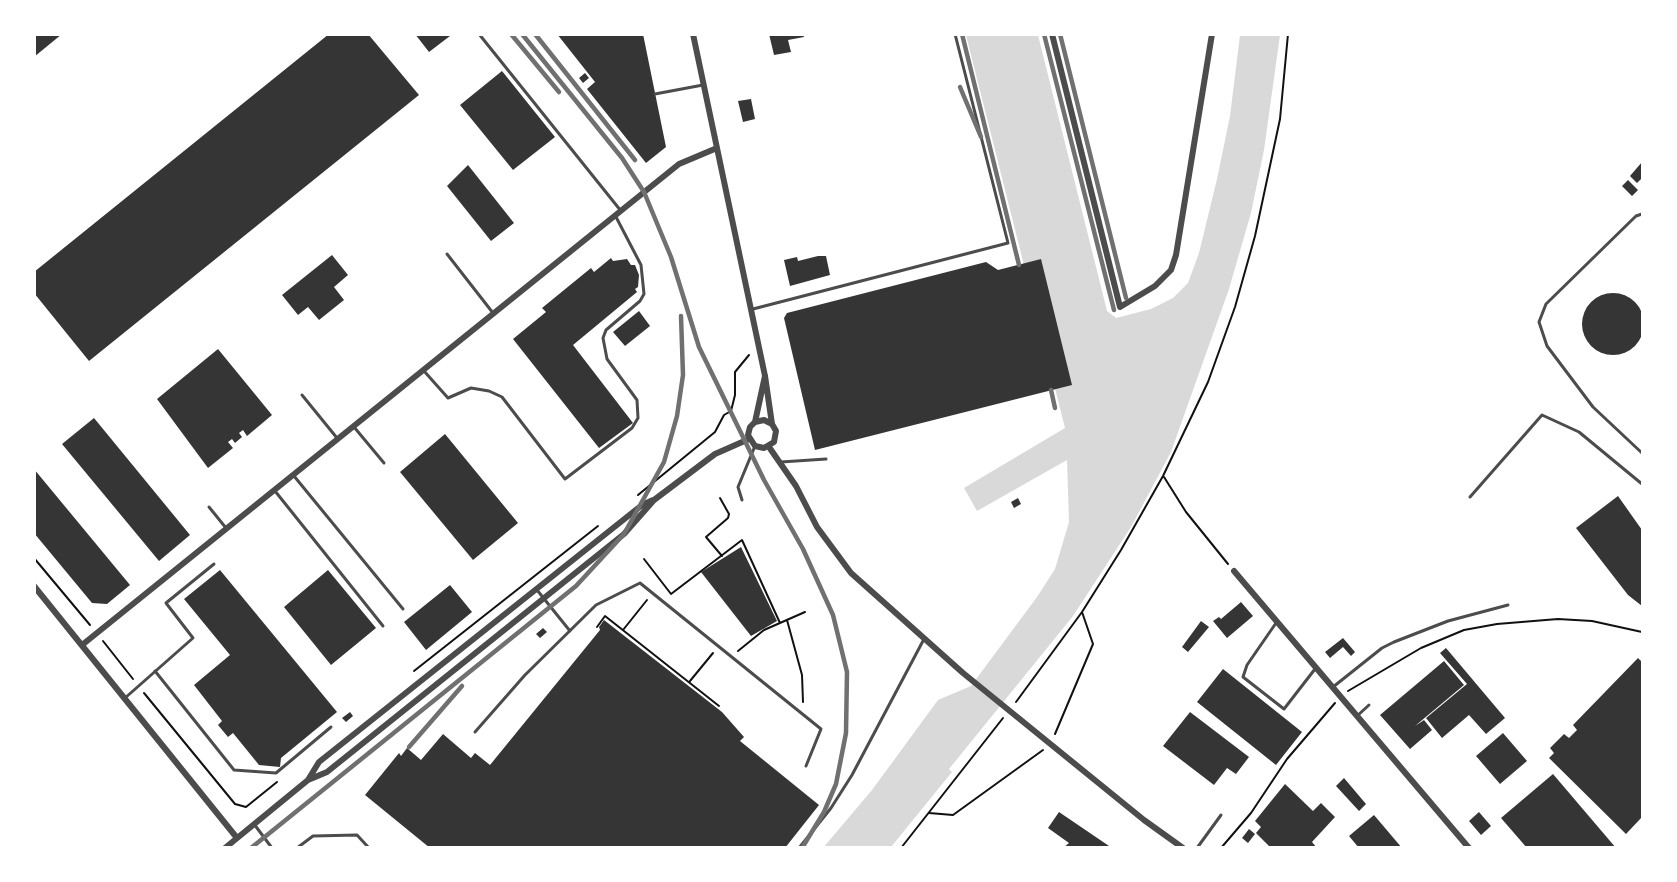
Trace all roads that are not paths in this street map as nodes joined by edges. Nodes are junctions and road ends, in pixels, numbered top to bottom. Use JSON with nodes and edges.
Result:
{"nodes":[{"id":1,"x":479,"y":34,"type":"edge"},
{"id":2,"x":693,"y":34,"type":"edge"},
{"id":3,"x":955,"y":34,"type":"edge"},
{"id":4,"x":1052,"y":34,"type":"edge"},
{"id":5,"x":1212,"y":34,"type":"edge"},
{"id":6,"x":703,"y":85,"type":"junction"},
{"id":7,"x":655,"y":94,"type":"dead end"},
{"id":8,"x":717,"y":148,"type":"junction"},
{"id":9,"x":618,"y":213,"type":"junction"},
{"id":10,"x":1642,"y":214,"type":"edge"},
{"id":11,"x":447,"y":254,"type":"dead end"},
{"id":12,"x":751,"y":310,"type":"junction"},
{"id":13,"x":493,"y":313,"type":"junction"},
{"id":14,"x":423,"y":370,"type":"junction"},
{"id":15,"x":765,"y":376,"type":"junction"},
{"id":16,"x":302,"y":395,"type":"dead end"},
{"id":17,"x":756,"y":422,"type":"junction"},
{"id":18,"x":772,"y":424,"type":"junction"},
{"id":19,"x":353,"y":426,"type":"junction"},
{"id":20,"x":337,"y":438,"type":"junction"},
{"id":21,"x":749,"y":439,"type":"junction"},
{"id":22,"x":755,"y":446,"type":"junction"},
{"id":23,"x":769,"y":447,"type":"junction"},
{"id":24,"x":1642,"y":453,"type":"edge"},
{"id":25,"x":826,"y":459,"type":"dead end"},
{"id":26,"x":779,"y":462,"type":"junction"},
{"id":27,"x":384,"y":463,"type":"dead end"},
{"id":28,"x":292,"y":474,"type":"junction"},
{"id":29,"x":1642,"y":484,"type":"edge"},
{"id":30,"x":274,"y":489,"type":"junction"},
{"id":31,"x":1470,"y":496,"type":"dead end"},
{"id":32,"x":654,"y":500,"type":"junction"},
{"id":33,"x":742,"y":500,"type":"dead end"},
{"id":34,"x":209,"y":507,"type":"dead end"},
{"id":35,"x":226,"y":528,"type":"junction"},
{"id":36,"x":214,"y":564,"type":"dead end"},
{"id":37,"x":1234,"y":571,"type":"road end"},
{"id":38,"x":34,"y":586,"type":"edge"},
{"id":39,"x":537,"y":589,"type":"junction"},
{"id":40,"x":543,"y":598,"type":"junction"},
{"id":41,"x":1508,"y":605,"type":"dead end"},
{"id":42,"x":403,"y":609,"type":"dead end"},
{"id":43,"x":1277,"y":622,"type":"junction"},
{"id":44,"x":383,"y":626,"type":"dead end"},
{"id":45,"x":570,"y":631,"type":"junction"},
{"id":46,"x":924,"y":639,"type":"junction"},
{"id":47,"x":82,"y":645,"type":"junction"},
{"id":48,"x":1316,"y":668,"type":"junction"},
{"id":49,"x":155,"y":671,"type":"junction"},
{"id":50,"x":1333,"y":687,"type":"junction"},
{"id":51,"x":124,"y":698,"type":"junction"},
{"id":52,"x":1369,"y":705,"type":"dead end"},
{"id":53,"x":1357,"y":716,"type":"junction"},
{"id":54,"x":331,"y":727,"type":"dead end"},
{"id":55,"x":475,"y":732,"type":"dead end"},
{"id":56,"x":806,"y":766,"type":"dead end"},
{"id":57,"x":308,"y":780,"type":"junction"},
{"id":58,"x":1221,"y":815,"type":"dead end"},
{"id":59,"x":254,"y":824,"type":"junction"},
{"id":60,"x":237,"y":838,"type":"junction"},
{"id":61,"x":225,"y":848,"type":"edge"},
{"id":62,"x":272,"y":848,"type":"edge"},
{"id":63,"x":297,"y":848,"type":"edge"},
{"id":64,"x":369,"y":848,"type":"edge"},
{"id":65,"x":799,"y":848,"type":"edge"},
{"id":66,"x":1183,"y":848,"type":"edge"},
{"id":67,"x":1197,"y":848,"type":"edge"},
{"id":68,"x":1469,"y":848,"type":"edge"}],
"edges":[{"from":1,"to":9,"type":"lane"},
{"from":2,"to":6,"type":"street"},
{"from":3,"to":12,"type":"lane"},
{"from":4,"to":5,"type":"street"},
{"from":6,"to":7,"type":"lane"},
{"from":6,"to":8,"type":"street"},
{"from":8,"to":9,"type":"street"},
{"from":8,"to":12,"type":"street"},
{"from":9,"to":13,"type":"street"},
{"from":9,"to":14,"type":"lane"},
{"from":10,"to":24,"type":"lane"},
{"from":11,"to":13,"type":"lane"},
{"from":12,"to":15,"type":"street"},
{"from":13,"to":14,"type":"street"},
{"from":14,"to":19,"type":"street"},
{"from":15,"to":17,"type":"street"},
{"from":15,"to":18,"type":"street"},
{"from":16,"to":20,"type":"lane"},
{"from":17,"to":18,"type":"street"},
{"from":17,"to":21,"type":"street"},
{"from":18,"to":23,"type":"street"},
{"from":19,"to":20,"type":"street"},
{"from":19,"to":27,"type":"lane"},
{"from":20,"to":28,"type":"street"},
{"from":21,"to":22,"type":"street"},
{"from":21,"to":32,"type":"street"},
{"from":22,"to":23,"type":"street"},
{"from":22,"to":33,"type":"lane"},
{"from":23,"to":26,"type":"street"},
{"from":25,"to":26,"type":"lane"},
{"from":26,"to":46,"type":"street"},
{"from":28,"to":30,"type":"street"},
{"from":28,"to":42,"type":"lane"},
{"from":29,"to":31,"type":"lane"},
{"from":30,"to":35,"type":"street"},
{"from":30,"to":44,"type":"lane"},
{"from":32,"to":39,"type":"street"},
{"from":32,"to":40,"type":"street"},
{"from":34,"to":35,"type":"lane"},
{"from":35,"to":47,"type":"street"},
{"from":36,"to":49,"type":"lane"},
{"from":37,"to":43,"type":"street"},
{"from":38,"to":47,"type":"street"},
{"from":39,"to":40,"type":"lane"},
{"from":39,"to":57,"type":"street"},
{"from":40,"to":45,"type":"lane"},
{"from":40,"to":57,"type":"street"},
{"from":41,"to":50,"type":"lane"},
{"from":43,"to":48,"type":"street"},
{"from":43,"to":48,"type":"lane"},
{"from":45,"to":55,"type":"lane"},
{"from":45,"to":56,"type":"lane"},
{"from":46,"to":65,"type":"lane"},
{"from":46,"to":66,"type":"street"},
{"from":47,"to":51,"type":"street"},
{"from":48,"to":50,"type":"street"},
{"from":49,"to":51,"type":"lane"},
{"from":49,"to":54,"type":"lane"},
{"from":50,"to":53,"type":"street"},
{"from":51,"to":60,"type":"street"},
{"from":52,"to":53,"type":"lane"},
{"from":53,"to":68,"type":"street"},
{"from":57,"to":59,"type":"street"},
{"from":58,"to":67,"type":"lane"},
{"from":59,"to":60,"type":"street"},
{"from":59,"to":62,"type":"lane"},
{"from":60,"to":61,"type":"street"},
{"from":63,"to":64,"type":"lane"}]}
